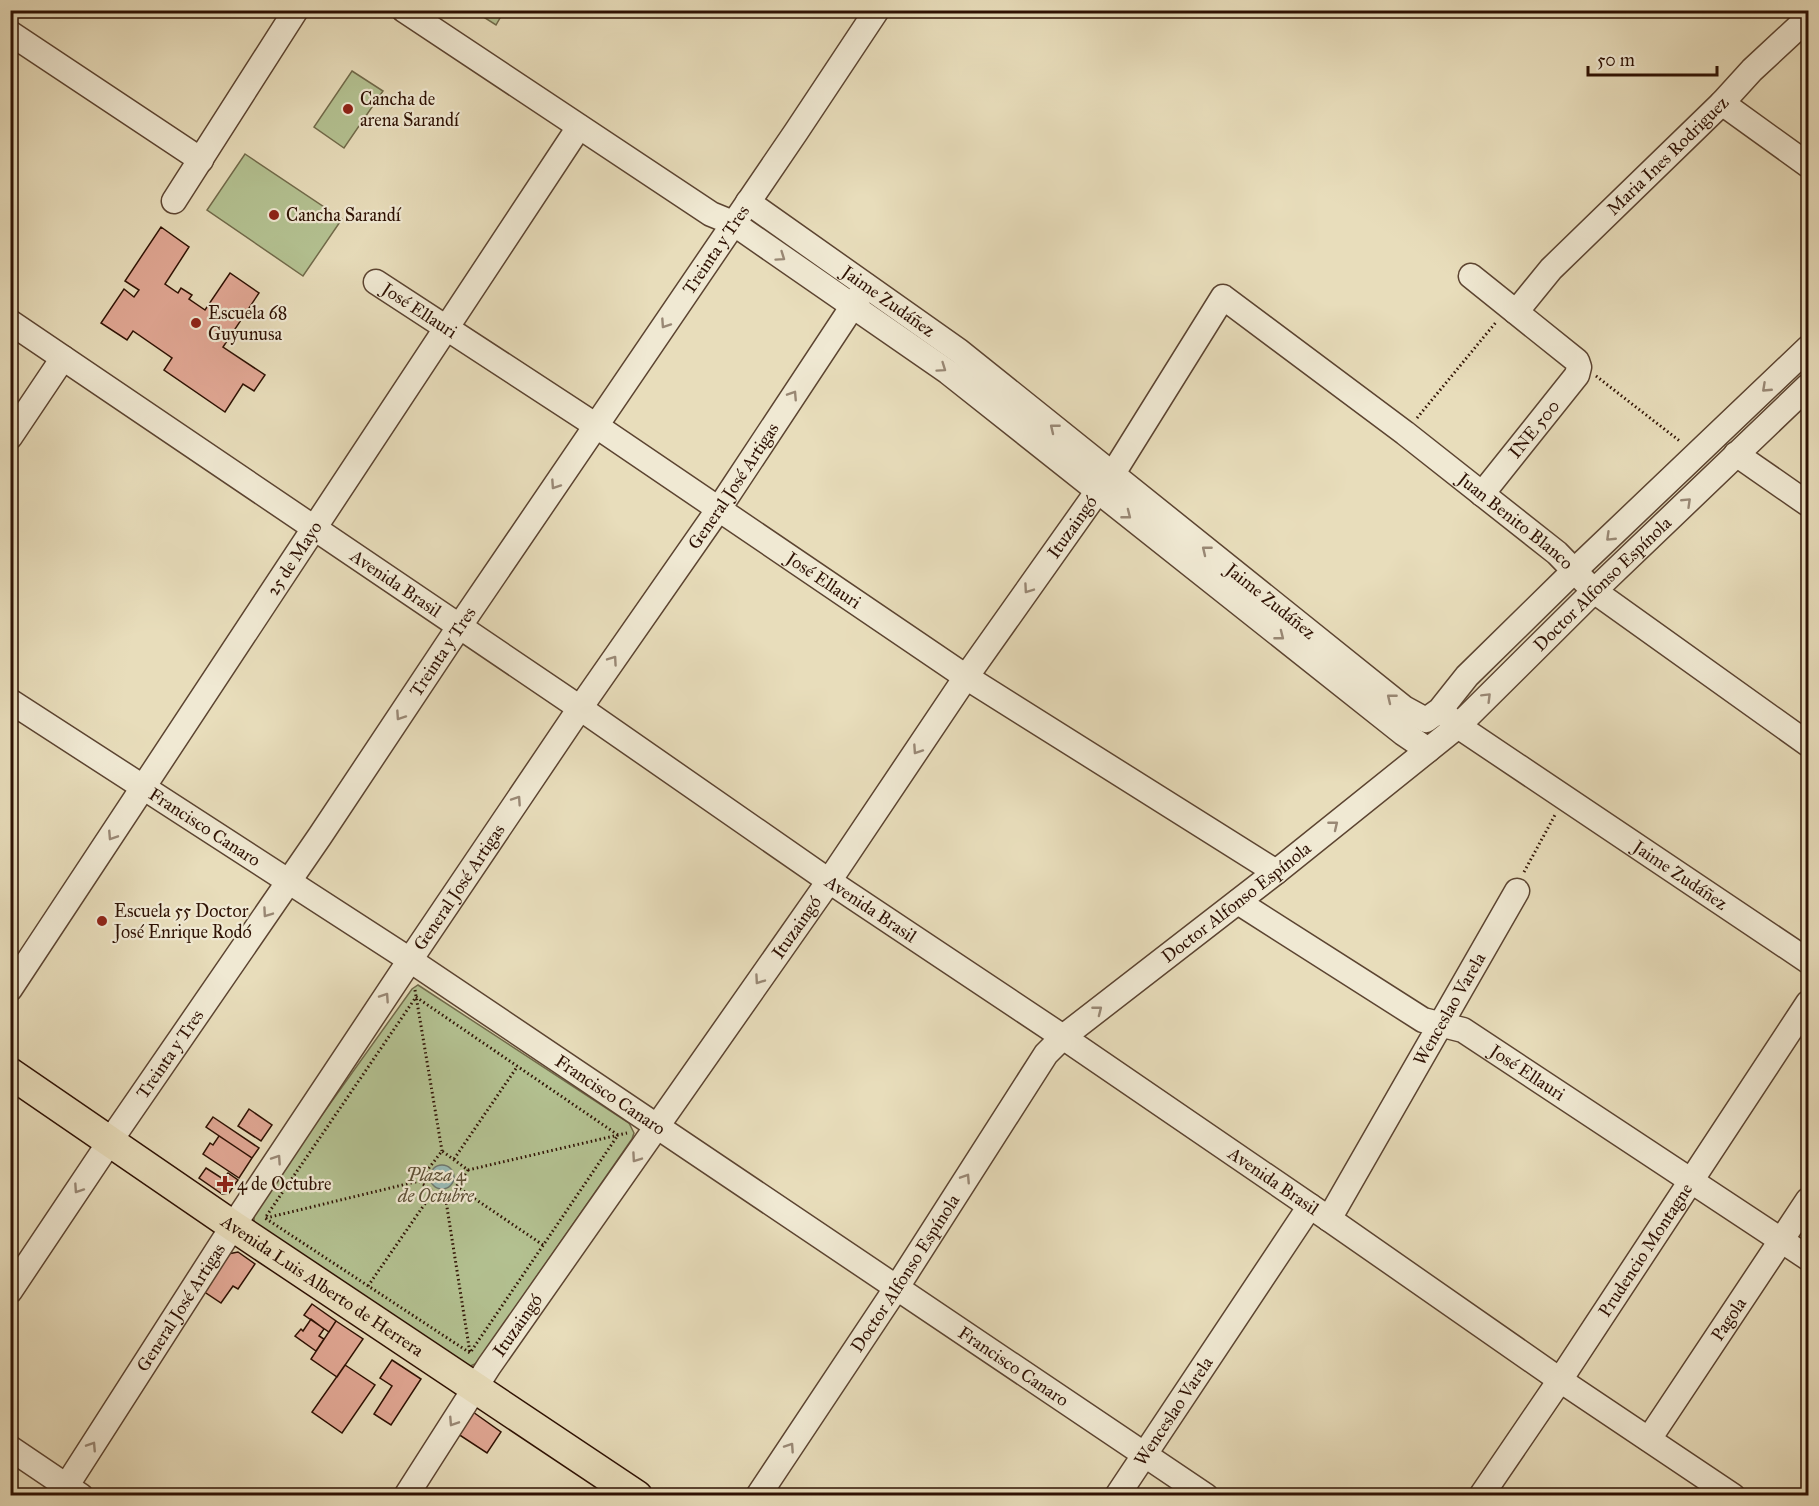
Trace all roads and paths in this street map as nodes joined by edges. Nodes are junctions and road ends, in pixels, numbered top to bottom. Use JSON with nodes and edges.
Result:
{"nodes":[{"id":1,"x":296,"y":10,"type":"edge"},
{"id":2,"x":404,"y":10,"type":"edge"},
{"id":3,"x":877,"y":10,"type":"edge"},
{"id":4,"x":1809,"y":18,"type":"edge"},
{"id":5,"x":10,"y":33,"type":"edge"},
{"id":6,"x":1722,"y":103,"type":"junction"},
{"id":7,"x":579,"y":127,"type":"junction"},
{"id":8,"x":201,"y":160,"type":"junction"},
{"id":9,"x":1809,"y":165,"type":"edge"},
{"id":10,"x":174,"y":201,"type":"dead end"},
{"id":11,"x":748,"y":202,"type":"junction"},
{"id":12,"x":733,"y":223,"type":"junction"},
{"id":13,"x":1471,"y":276,"type":"dead end"},
{"id":14,"x":376,"y":282,"type":"dead end"},
{"id":15,"x":866,"y":286,"type":"junction"},
{"id":16,"x":1223,"y":297,"type":"joint"},
{"id":17,"x":852,"y":307,"type":"junction"},
{"id":18,"x":1512,"y":310,"type":"junction"},
{"id":19,"x":10,"y":322,"type":"edge"},
{"id":20,"x":447,"y":328,"type":"junction"},
{"id":21,"x":1809,"y":348,"type":"edge"},
{"id":22,"x":63,"y":358,"type":"junction"},
{"id":23,"x":1577,"y":361,"type":"junction"},
{"id":24,"x":1809,"y":386,"type":"edge"},
{"id":25,"x":595,"y":425,"type":"junction"},
{"id":26,"x":1405,"y":433,"type":"junction"},
{"id":27,"x":10,"y":437,"type":"edge"},
{"id":28,"x":1696,"y":454,"type":"junction"},
{"id":29,"x":1736,"y":454,"type":"junction"},
{"id":30,"x":1105,"y":483,"type":"junction"},
{"id":31,"x":1482,"y":494,"type":"junction"},
{"id":32,"x":1809,"y":504,"type":"edge"},
{"id":33,"x":718,"y":510,"type":"junction"},
{"id":34,"x":314,"y":529,"type":"junction"},
{"id":35,"x":1574,"y":571,"type":"junction"},
{"id":36,"x":1594,"y":591,"type":"junction"},
{"id":37,"x":459,"y":627,"type":"junction"},
{"id":38,"x":966,"y":677,"type":"junction"},
{"id":39,"x":10,"y":701,"type":"edge"},
{"id":40,"x":579,"y":708,"type":"junction"},
{"id":41,"x":1433,"y":715,"type":"junction"},
{"id":42,"x":1458,"y":726,"type":"junction"},
{"id":43,"x":1809,"y":744,"type":"edge"},
{"id":44,"x":1428,"y":750,"type":"junction"},
{"id":45,"x":144,"y":787,"type":"junction"},
{"id":46,"x":1564,"y":797,"type":"junction"},
{"id":47,"x":1276,"y":872,"type":"junction"},
{"id":48,"x":290,"y":881,"type":"junction"},
{"id":49,"x":829,"y":881,"type":"junction"},
{"id":50,"x":1517,"y":891,"type":"joint"},
{"id":51,"x":1238,"y":902,"type":"junction"},
{"id":52,"x":410,"y":960,"type":"junction"},
{"id":53,"x":1809,"y":961,"type":"edge"},
{"id":54,"x":10,"y":989,"type":"edge"},
{"id":55,"x":416,"y":997,"type":"junction"},
{"id":56,"x":1809,"y":1003,"type":"edge"},
{"id":57,"x":1441,"y":1024,"type":"junction"},
{"id":58,"x":1063,"y":1037,"type":"junction"},
{"id":59,"x":517,"y":1066,"type":"junction"},
{"id":60,"x":10,"y":1073,"type":"edge"},
{"id":61,"x":658,"y":1126,"type":"junction"},
{"id":62,"x":618,"y":1135,"type":"junction"},
{"id":63,"x":111,"y":1141,"type":"junction"},
{"id":64,"x":442,"y":1151,"type":"junction"},
{"id":65,"x":454,"y":1159,"type":"junction"},
{"id":66,"x":468,"y":1170,"type":"junction"},
{"id":67,"x":1692,"y":1180,"type":"junction"},
{"id":68,"x":419,"y":1182,"type":"junction"},
{"id":69,"x":456,"y":1186,"type":"junction"},
{"id":70,"x":433,"y":1192,"type":"junction"},
{"id":71,"x":1809,"y":1200,"type":"edge"},
{"id":72,"x":446,"y":1201,"type":"junction"},
{"id":73,"x":1319,"y":1212,"type":"junction"},
{"id":74,"x":265,"y":1218,"type":"junction"},
{"id":75,"x":233,"y":1226,"type":"junction"},
{"id":76,"x":1782,"y":1240,"type":"junction"},
{"id":77,"x":543,"y":1245,"type":"junction"},
{"id":78,"x":1809,"y":1258,"type":"edge"},
{"id":79,"x":368,"y":1286,"type":"junction"},
{"id":80,"x":897,"y":1287,"type":"junction"},
{"id":81,"x":10,"y":1291,"type":"edge"},
{"id":82,"x":470,"y":1353,"type":"junction"},
{"id":83,"x":1560,"y":1380,"type":"junction"},
{"id":84,"x":475,"y":1388,"type":"junction"},
{"id":85,"x":1649,"y":1440,"type":"junction"},
{"id":86,"x":10,"y":1448,"type":"edge"},
{"id":87,"x":1145,"y":1455,"type":"junction"},
{"id":88,"x":69,"y":1492,"type":"edge"},
{"id":89,"x":406,"y":1496,"type":"edge"},
{"id":90,"x":637,"y":1496,"type":"edge"},
{"id":91,"x":758,"y":1496,"type":"edge"},
{"id":92,"x":1117,"y":1496,"type":"edge"},
{"id":93,"x":1206,"y":1496,"type":"edge"},
{"id":94,"x":1481,"y":1496,"type":"edge"},
{"id":95,"x":1733,"y":1496,"type":"edge"}],
"edges":[{"from":1,"to":8,"type":"street"},
{"from":2,"to":7,"type":"street","name":"Jaime Zudáñez"},
{"from":3,"to":11,"type":"street","name":"Treinta y Tres"},
{"from":4,"to":6,"type":"street","name":"Maria Ines Rodriguez"},
{"from":5,"to":8,"type":"street"},
{"from":6,"to":9,"type":"street"},
{"from":6,"to":18,"type":"street","name":"Maria Ines Rodriguez"},
{"from":7,"to":12,"type":"street","name":"Jaime Zudáñez"},
{"from":7,"to":20,"type":"street","name":"25 de Mayo"},
{"from":8,"to":10,"type":"street"},
{"from":11,"to":12,"type":"street","name":"Treinta y Tres"},
{"from":11,"to":15,"type":"street","name":"Jaime Zudáñez"},
{"from":12,"to":17,"type":"street","name":"Jaime Zudáñez","one_way":true},
{"from":12,"to":25,"type":"street","name":"Treinta y Tres","one_way":true},
{"from":13,"to":18,"type":"street"},
{"from":14,"to":20,"type":"street","name":"José Ellauri"},
{"from":15,"to":17,"type":"street","name":"General José Artigas"},
{"from":30,"to":15,"type":"street","name":"Jaime Zudáñez","one_way":true},
{"from":16,"to":26,"type":"street","name":"Juan Benito Blanco"},
{"from":16,"to":30,"type":"street","name":"Ituzaingó"},
{"from":17,"to":30,"type":"street","name":"Jaime Zudáñez","one_way":true},
{"from":33,"to":17,"type":"street","name":"General José Artigas","one_way":true},
{"from":18,"to":23,"type":"street"},
{"from":18,"to":26,"type":"path"},
{"from":19,"to":22,"type":"street","name":"Avenida Brasil"},
{"from":20,"to":25,"type":"street","name":"José Ellauri"},
{"from":20,"to":34,"type":"street","name":"25 de Mayo"},
{"from":21,"to":28,"type":"street","name":"Doctor Alfonso Espínola","one_way":true},
{"from":22,"to":27,"type":"street"},
{"from":22,"to":34,"type":"street","name":"Avenida Brasil"},
{"from":23,"to":28,"type":"path"},
{"from":23,"to":31,"type":"street","name":"INE 500"},
{"from":24,"to":29,"type":"street","name":"Doctor Alfonso Espínola"},
{"from":25,"to":33,"type":"street","name":"José Ellauri"},
{"from":25,"to":37,"type":"street","name":"Treinta y Tres","one_way":true},
{"from":26,"to":31,"type":"street","name":"Juan Benito Blanco"},
{"from":28,"to":35,"type":"street","name":"Doctor Alfonso Espínola","one_way":true},
{"from":29,"to":32,"type":"street"},
{"from":36,"to":29,"type":"street","name":"Doctor Alfonso Espínola","one_way":true},
{"from":30,"to":38,"type":"street","name":"Ituzaingó","one_way":true},
{"from":41,"to":30,"type":"street","name":"Jaime Zudáñez","one_way":true},
{"from":30,"to":44,"type":"street","name":"Jaime Zudáñez","one_way":true},
{"from":31,"to":35,"type":"street","name":"Juan Benito Blanco"},
{"from":33,"to":38,"type":"street","name":"José Ellauri"},
{"from":40,"to":33,"type":"street","name":"General José Artigas","one_way":true},
{"from":34,"to":37,"type":"street","name":"Avenida Brasil"},
{"from":34,"to":45,"type":"street","name":"25 de Mayo"},
{"from":35,"to":36,"type":"street","name":"Juan Benito Blanco"},
{"from":35,"to":41,"type":"street","name":"Doctor Alfonso Espínola"},
{"from":42,"to":36,"type":"street","name":"Doctor Alfonso Espínola","one_way":true},
{"from":36,"to":43,"type":"street","name":"Juan Benito Blanco"},
{"from":37,"to":40,"type":"street","name":"Avenida Brasil"},
{"from":37,"to":48,"type":"street","name":"Treinta y Tres","one_way":true},
{"from":38,"to":47,"type":"street","name":"José Ellauri"},
{"from":38,"to":49,"type":"street","name":"Ituzaingó","one_way":true},
{"from":39,"to":45,"type":"street","name":"Francisco Canaro"},
{"from":40,"to":49,"type":"street","name":"Avenida Brasil"},
{"from":52,"to":40,"type":"street","name":"General José Artigas","one_way":true},
{"from":41,"to":42,"type":"street","name":"Jaime Zudáñez"},
{"from":41,"to":44,"type":"street"},
{"from":42,"to":44,"type":"street","name":"Doctor Alfonso Espínola"},
{"from":42,"to":46,"type":"street","name":"Jaime Zudáñez"},
{"from":47,"to":44,"type":"street","name":"Doctor Alfonso Espínola","one_way":true},
{"from":45,"to":48,"type":"street","name":"Francisco Canaro"},
{"from":45,"to":54,"type":"street","name":"25 de Mayo","one_way":true},
{"from":46,"to":50,"type":"path"},
{"from":46,"to":53,"type":"street","name":"Jaime Zudáñez"},
{"from":47,"to":51,"type":"street","name":"Doctor Alfonso Espínola"},
{"from":48,"to":52,"type":"street","name":"Francisco Canaro"},
{"from":48,"to":63,"type":"street","name":"Treinta y Tres","one_way":true},
{"from":49,"to":58,"type":"street","name":"Avenida Brasil"},
{"from":49,"to":61,"type":"street","name":"Ituzaingó","one_way":true},
{"from":50,"to":57,"type":"street","name":"Wenceslao Varela"},
{"from":51,"to":57,"type":"street","name":"José Ellauri"},
{"from":58,"to":51,"type":"street","name":"Doctor Alfonso Espínola","one_way":true},
{"from":52,"to":55,"type":"path"},
{"from":52,"to":61,"type":"street","name":"Francisco Canaro"},
{"from":75,"to":52,"type":"street","name":"General José Artigas","one_way":true},
{"from":55,"to":59,"type":"path"},
{"from":55,"to":64,"type":"path"},
{"from":55,"to":74,"type":"path"},
{"from":56,"to":67,"type":"street","name":"Prudencio Montagne"},
{"from":57,"to":67,"type":"street","name":"José Ellauri"},
{"from":57,"to":73,"type":"street","name":"Wenceslao Varela"},
{"from":58,"to":73,"type":"street","name":"Avenida Brasil"},
{"from":80,"to":58,"type":"street","name":"Doctor Alfonso Espínola","one_way":true},
{"from":59,"to":62,"type":"path"},
{"from":59,"to":65,"type":"path"},
{"from":60,"to":63,"type":"main road","name":"Avenida Luis Alberto de Herrera"},
{"from":61,"to":62,"type":"path"},
{"from":61,"to":80,"type":"street","name":"Francisco Canaro"},
{"from":61,"to":84,"type":"street","name":"Ituzaingó","one_way":true},
{"from":62,"to":66,"type":"path"},
{"from":62,"to":77,"type":"path"},
{"from":63,"to":75,"type":"main road","name":"Avenida Luis Alberto de Herrera"},
{"from":63,"to":81,"type":"street","name":"Treinta y Tres","one_way":true},
{"from":64,"to":65,"type":"path"},
{"from":64,"to":68,"type":"path"},
{"from":65,"to":66,"type":"path"},
{"from":66,"to":69,"type":"path"},
{"from":67,"to":76,"type":"street","name":"José Ellauri"},
{"from":67,"to":83,"type":"street","name":"Prudencio Montagne"},
{"from":68,"to":70,"type":"path"},
{"from":68,"to":74,"type":"path"},
{"from":69,"to":72,"type":"path"},
{"from":69,"to":77,"type":"path"},
{"from":70,"to":72,"type":"path"},
{"from":70,"to":79,"type":"path"},
{"from":71,"to":76,"type":"street","name":"Pagola"},
{"from":72,"to":82,"type":"path"},
{"from":73,"to":83,"type":"street","name":"Avenida Brasil"},
{"from":73,"to":87,"type":"street","name":"Wenceslao Varela"},
{"from":74,"to":79,"type":"path"},
{"from":75,"to":84,"type":"main road","name":"Avenida Luis Alberto de Herrera"},
{"from":88,"to":75,"type":"street","name":"General José Artigas","one_way":true},
{"from":76,"to":78,"type":"street","name":"José Ellauri"},
{"from":76,"to":85,"type":"street","name":"Pagola"},
{"from":77,"to":82,"type":"path"},
{"from":79,"to":82,"type":"path"},
{"from":80,"to":87,"type":"street","name":"Francisco Canaro"},
{"from":91,"to":80,"type":"street","name":"Doctor Alfonso Espínola","one_way":true},
{"from":83,"to":85,"type":"street","name":"Avenida Brasil"},
{"from":83,"to":94,"type":"street","name":"Prudencio Montagne"},
{"from":84,"to":89,"type":"street","name":"Ituzaingó","one_way":true},
{"from":84,"to":90,"type":"main road","name":"Avenida Luis Alberto de Herrera"},
{"from":85,"to":95,"type":"street","name":"Avenida Brasil"},
{"from":86,"to":88,"type":"street"},
{"from":87,"to":92,"type":"street","name":"Wenceslao Varela"},
{"from":87,"to":93,"type":"street","name":"Francisco Canaro"}]}
